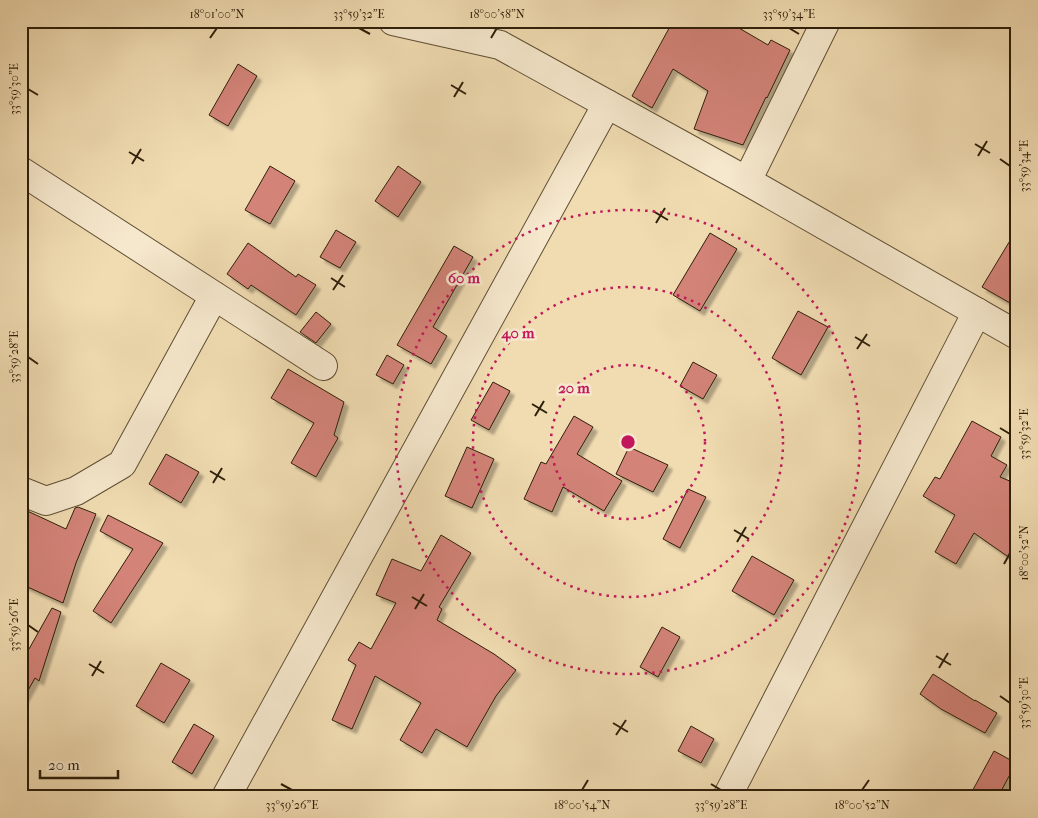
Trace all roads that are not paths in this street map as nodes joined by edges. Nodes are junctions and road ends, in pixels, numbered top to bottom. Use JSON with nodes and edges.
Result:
{"nodes":[{"id":1,"x":394,"y":21,"type":"edge"},
{"id":2,"x":826,"y":21,"type":"edge"},
{"id":3,"x":607,"y":104,"type":"junction"},
{"id":4,"x":21,"y":171,"type":"edge"},
{"id":5,"x":747,"y":181,"type":"junction"},
{"id":6,"x":214,"y":296,"type":"junction"},
{"id":7,"x":977,"y":312,"type":"junction"},
{"id":8,"x":1017,"y":335,"type":"edge"},
{"id":9,"x":323,"y":366,"type":"dead end"},
{"id":10,"x":21,"y":491,"type":"edge"},
{"id":11,"x":226,"y":797,"type":"edge"},
{"id":12,"x":727,"y":797,"type":"edge"}],
"edges":[{"from":1,"to":3,"type":"street"},
{"from":2,"to":5,"type":"street"},
{"from":3,"to":5,"type":"street"},
{"from":3,"to":11,"type":"street"},
{"from":4,"to":6,"type":"street"},
{"from":5,"to":7,"type":"street"},
{"from":6,"to":9,"type":"street"},
{"from":6,"to":10,"type":"street"},
{"from":7,"to":8,"type":"street"},
{"from":7,"to":12,"type":"street"}]}
